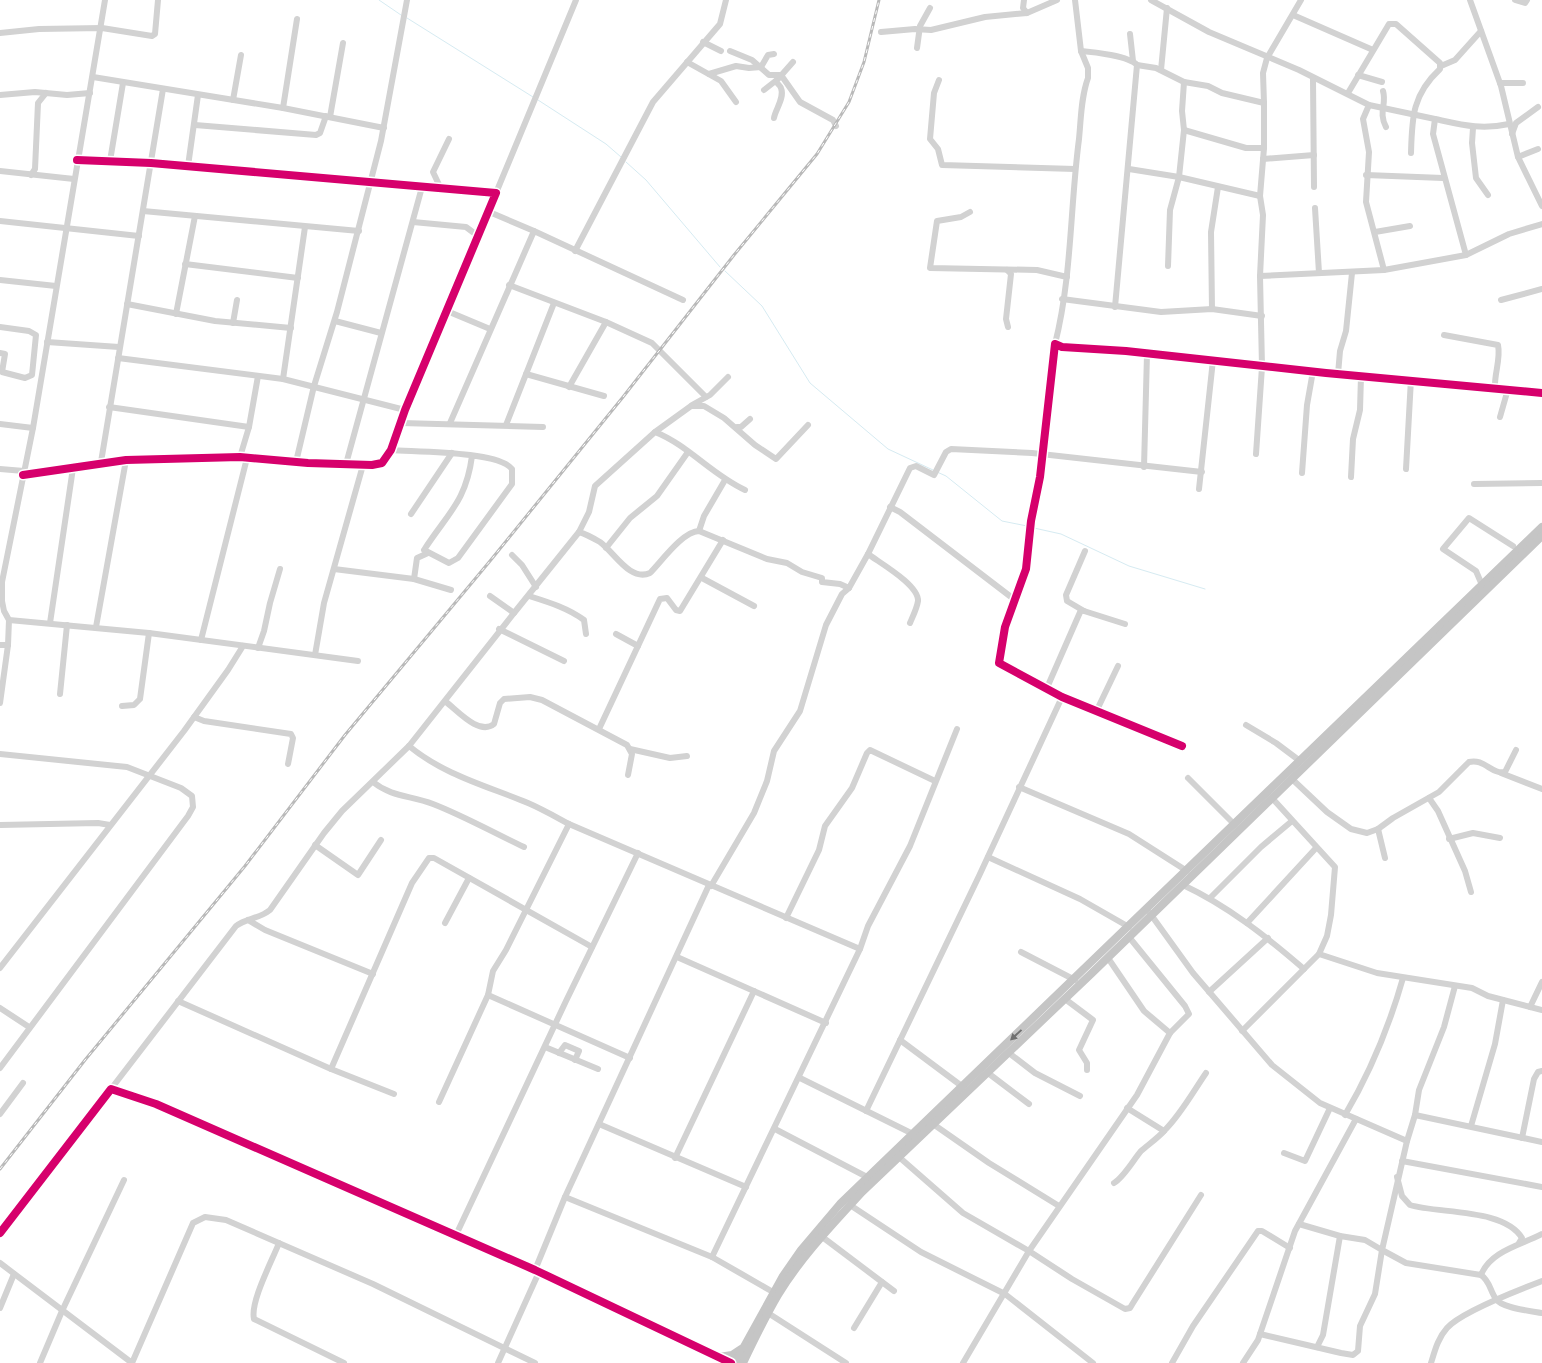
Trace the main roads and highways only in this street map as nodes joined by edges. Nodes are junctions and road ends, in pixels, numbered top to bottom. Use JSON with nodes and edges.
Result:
{"nodes":[{"id":1,"x":1542,"y":527,"type":"edge"},
{"id":2,"x":1542,"y":536,"type":"edge"},
{"id":3,"x":1149,"y":912,"type":"junction"},
{"id":4,"x":743,"y":1348,"type":"junction"},
{"id":5,"x":719,"y":1357,"type":"road end"},
{"id":6,"x":733,"y":1363,"type":"edge"},
{"id":7,"x":742,"y":1363,"type":"edge"}],
"edges":[{"from":1,"to":3,"type":"main road"},
{"from":2,"to":3,"type":"main road"},
{"from":3,"to":4,"type":"main road","one_way":true},
{"from":3,"to":7,"type":"main road"},
{"from":4,"to":5,"type":"main road"},
{"from":4,"to":6,"type":"main road"}]}
